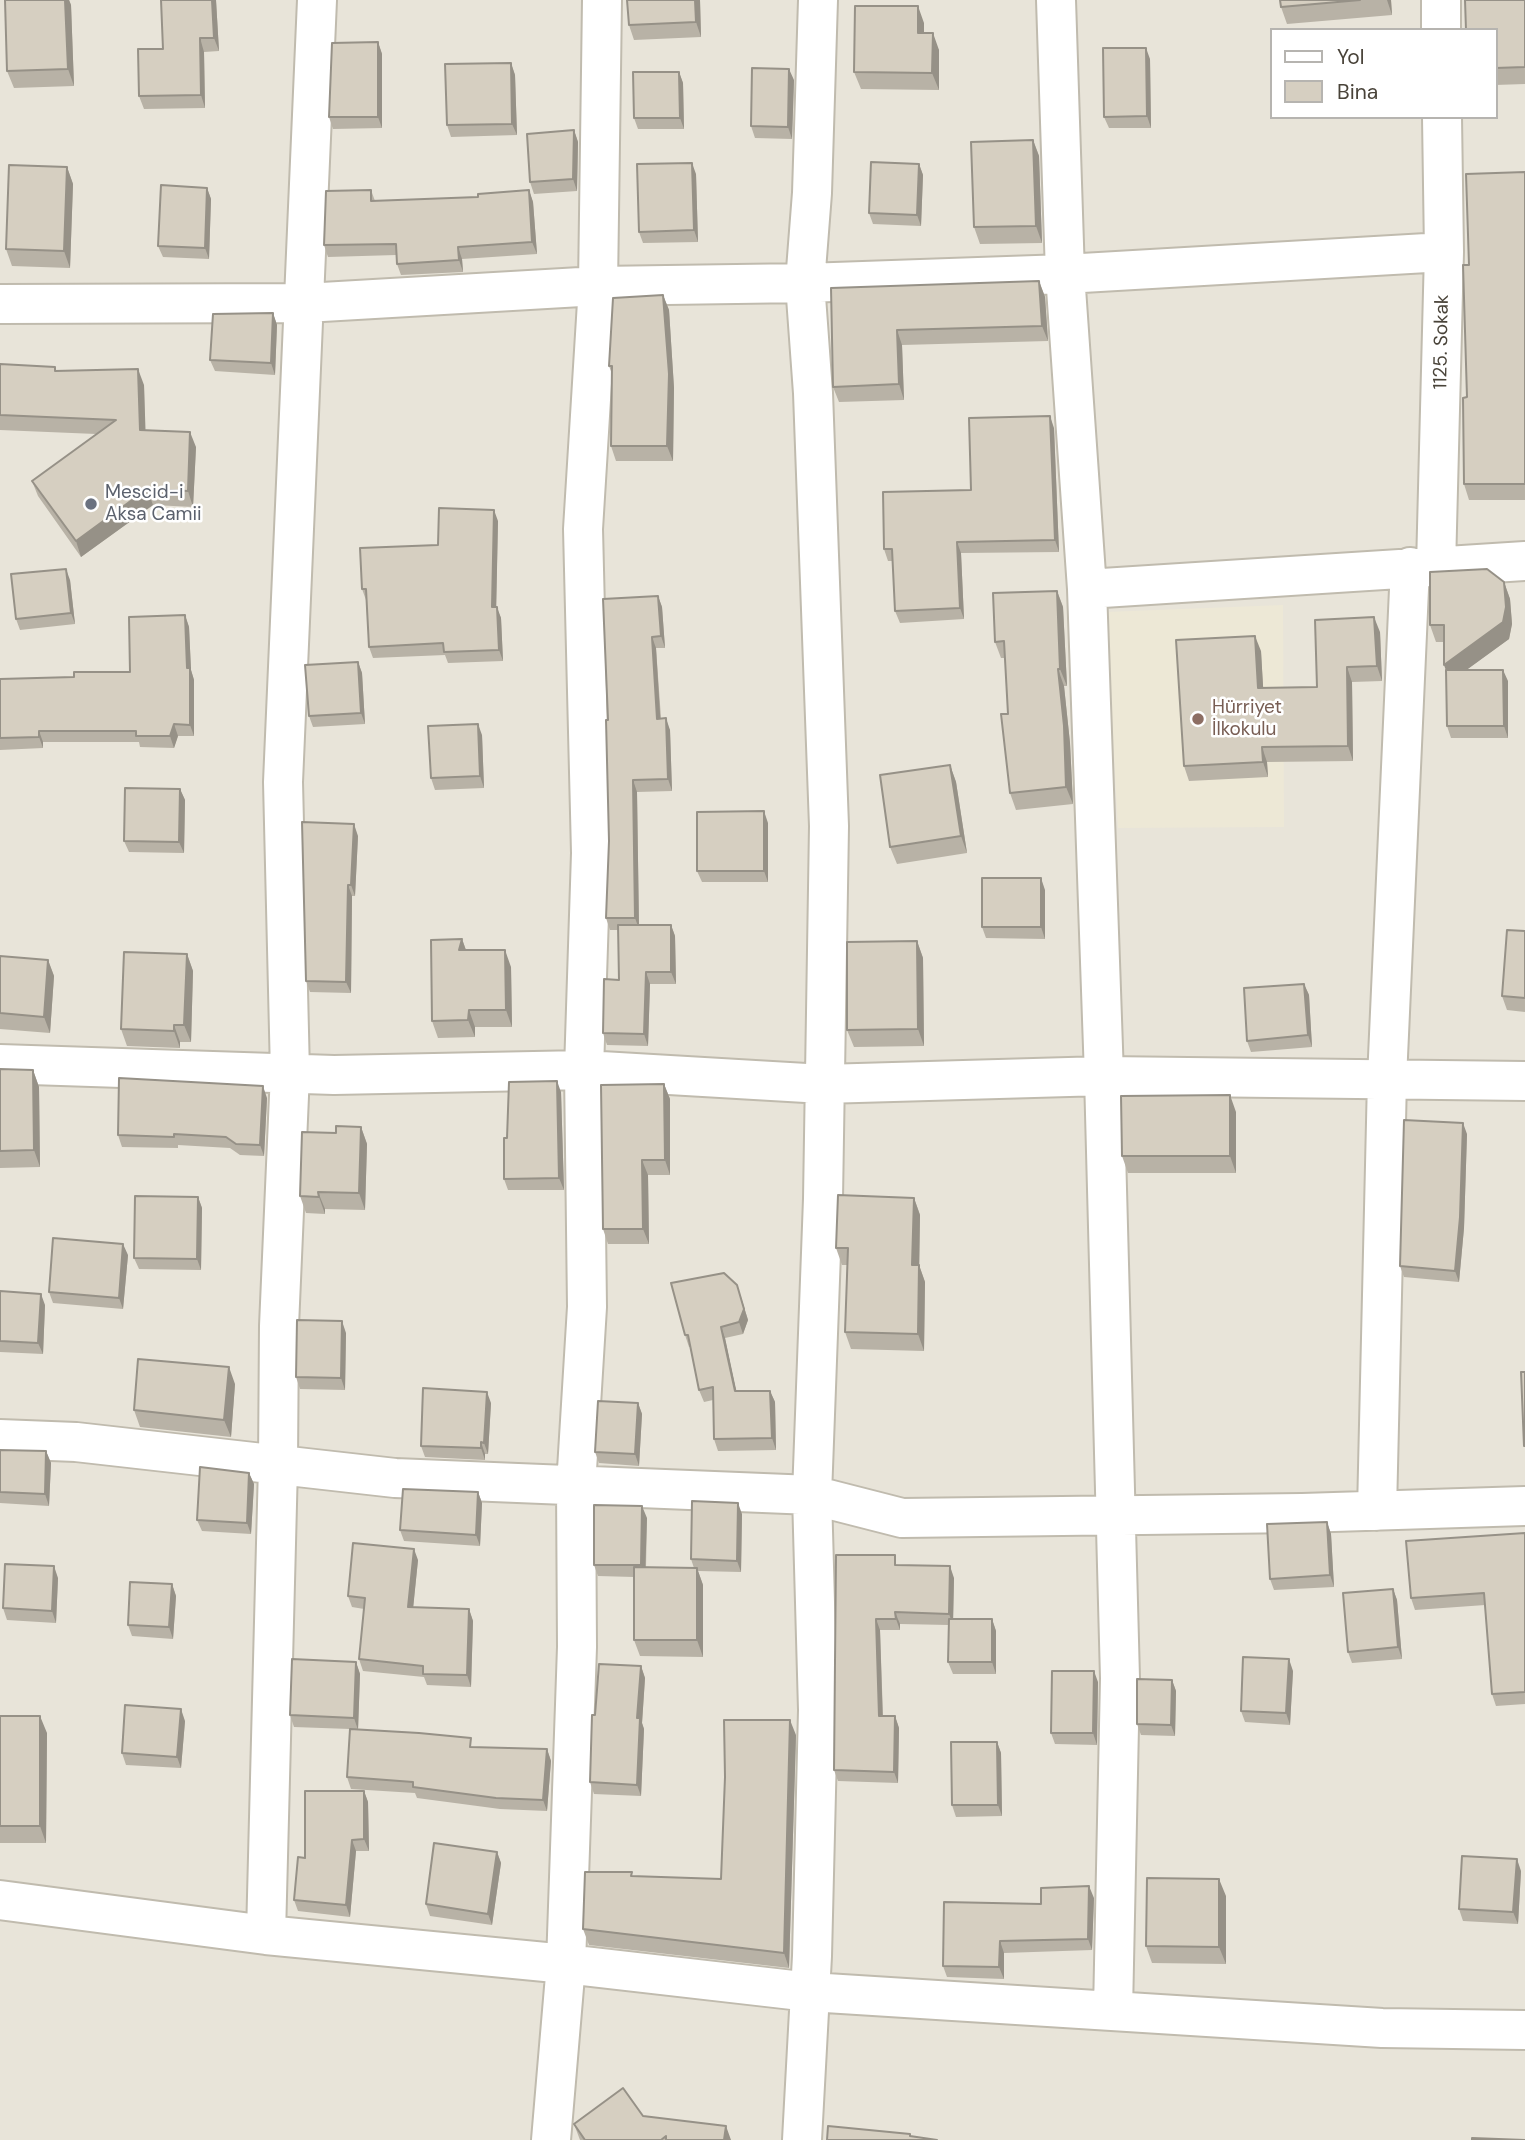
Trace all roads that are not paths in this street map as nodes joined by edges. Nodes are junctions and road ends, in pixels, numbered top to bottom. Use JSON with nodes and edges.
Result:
{"nodes":[{"id":1,"x":317,"y":0,"type":"edge"},
{"id":2,"x":602,"y":0,"type":"edge"},
{"id":3,"x":818,"y":0,"type":"edge"},
{"id":4,"x":1056,"y":0,"type":"edge"},
{"id":5,"x":1441,"y":0,"type":"edge"},
{"id":6,"x":1441,"y":28,"type":"edge"},
{"id":7,"x":1442,"y":119,"type":"edge"},
{"id":8,"x":1444,"y":252,"type":"junction"},
{"id":9,"x":1065,"y":274,"type":"junction"},
{"id":10,"x":805,"y":283,"type":"junction"},
{"id":11,"x":598,"y":286,"type":"junction"},
{"id":12,"x":305,"y":303,"type":"junction"},
{"id":13,"x":0,"y":304,"type":"edge"},
{"id":14,"x":1525,"y":561,"type":"edge"},
{"id":15,"x":1423,"y":567,"type":"junction"},
{"id":16,"x":1087,"y":589,"type":"junction"},
{"id":17,"x":0,"y":1064,"type":"edge"},
{"id":18,"x":584,"y":1070,"type":"junction"},
{"id":19,"x":290,"y":1073,"type":"junction"},
{"id":20,"x":1104,"y":1076,"type":"junction"},
{"id":21,"x":1387,"y":1079,"type":"junction"},
{"id":22,"x":1525,"y":1081,"type":"edge"},
{"id":23,"x":823,"y":1084,"type":"junction"},
{"id":24,"x":0,"y":1439,"type":"edge"},
{"id":25,"x":278,"y":1465,"type":"junction"},
{"id":26,"x":576,"y":1486,"type":"junction"},
{"id":27,"x":812,"y":1495,"type":"junction"},
{"id":28,"x":1525,"y":1506,"type":"edge"},
{"id":29,"x":1377,"y":1511,"type":"junction"},
{"id":30,"x":1116,"y":1515,"type":"junction"},
{"id":31,"x":0,"y":1900,"type":"edge"},
{"id":32,"x":266,"y":1935,"type":"junction"},
{"id":33,"x":566,"y":1964,"type":"junction"},
{"id":34,"x":810,"y":1992,"type":"junction"},
{"id":35,"x":1113,"y":2011,"type":"junction"},
{"id":36,"x":1525,"y":2030,"type":"edge"},
{"id":37,"x":551,"y":2140,"type":"edge"},
{"id":38,"x":802,"y":2140,"type":"edge"}],
"edges":[{"from":1,"to":12,"type":"street"},
{"from":2,"to":11,"type":"street"},
{"from":3,"to":10,"type":"street"},
{"from":4,"to":9,"type":"street"},
{"from":5,"to":6,"type":"street"},
{"from":7,"to":8,"type":"street","name":"1125. Sokak"},
{"from":8,"to":9,"type":"street"},
{"from":8,"to":15,"type":"street","name":"1125. Sokak"},
{"from":9,"to":10,"type":"street"},
{"from":9,"to":16,"type":"street"},
{"from":10,"to":11,"type":"street"},
{"from":10,"to":23,"type":"street"},
{"from":11,"to":12,"type":"street"},
{"from":11,"to":18,"type":"street"},
{"from":12,"to":13,"type":"street"},
{"from":12,"to":19,"type":"street"},
{"from":14,"to":15,"type":"street"},
{"from":15,"to":16,"type":"street"},
{"from":15,"to":21,"type":"street","name":"1125. Sokak"},
{"from":16,"to":20,"type":"street"},
{"from":17,"to":19,"type":"street"},
{"from":18,"to":19,"type":"street"},
{"from":18,"to":23,"type":"street"},
{"from":18,"to":26,"type":"street"},
{"from":19,"to":25,"type":"street"},
{"from":20,"to":21,"type":"street"},
{"from":20,"to":23,"type":"street"},
{"from":20,"to":30,"type":"street"},
{"from":21,"to":22,"type":"street"},
{"from":21,"to":29,"type":"street","name":"1125. Sokak"},
{"from":23,"to":27,"type":"street"},
{"from":24,"to":25,"type":"street"},
{"from":25,"to":26,"type":"street"},
{"from":25,"to":32,"type":"street"},
{"from":26,"to":27,"type":"street"},
{"from":26,"to":33,"type":"street"},
{"from":27,"to":30,"type":"street"},
{"from":27,"to":34,"type":"street"},
{"from":28,"to":29,"type":"street"},
{"from":29,"to":30,"type":"street"},
{"from":30,"to":35,"type":"street"},
{"from":31,"to":32,"type":"street"},
{"from":32,"to":33,"type":"street"},
{"from":33,"to":34,"type":"street"},
{"from":33,"to":37,"type":"street"},
{"from":34,"to":35,"type":"street"},
{"from":34,"to":38,"type":"street"},
{"from":35,"to":36,"type":"street"}]}
